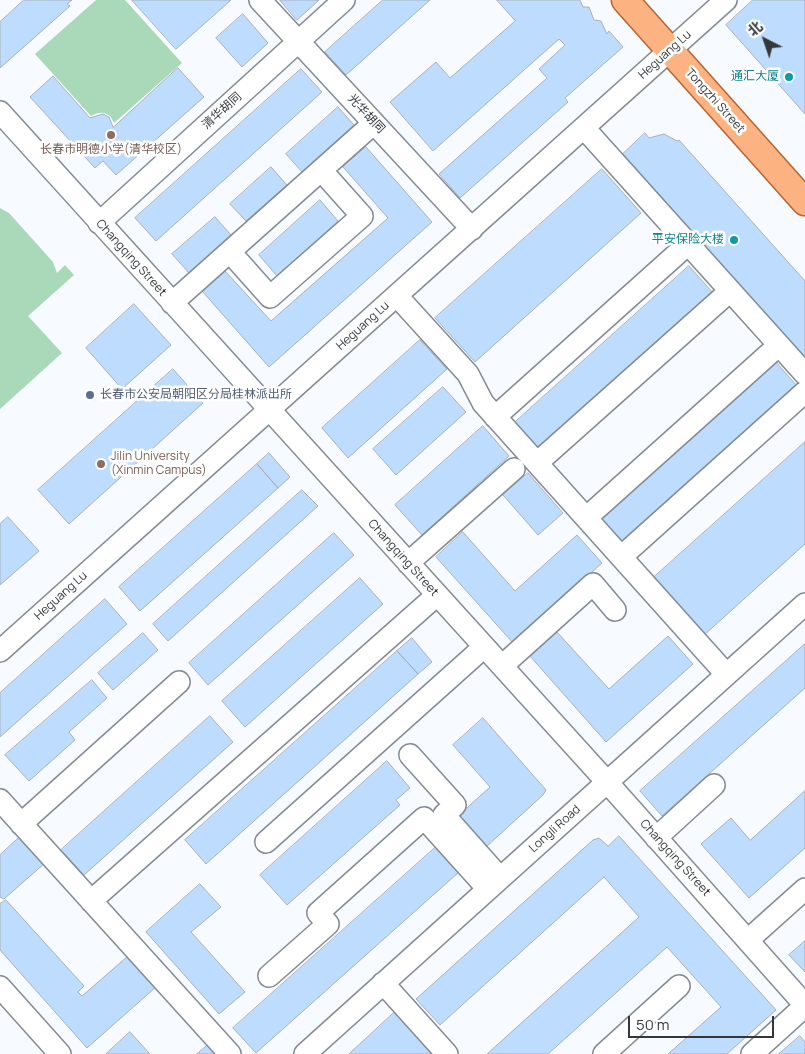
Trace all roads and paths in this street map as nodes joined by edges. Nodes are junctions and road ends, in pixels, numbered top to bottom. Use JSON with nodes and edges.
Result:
{"nodes":[{"id":1,"x":260,"y":0,"type":"edge"},
{"id":2,"x":344,"y":0,"type":"edge"},
{"id":3,"x":625,"y":0,"type":"edge"},
{"id":4,"x":648,"y":0,"type":"edge"},
{"id":5,"x":726,"y":0,"type":"edge"},
{"id":6,"x":298,"y":42,"type":"junction"},
{"id":7,"x":677,"y":44,"type":"junction"},
{"id":8,"x":0,"y":112,"type":"edge"},
{"id":9,"x":374,"y":123,"type":"junction"},
{"id":10,"x":584,"y":128,"type":"junction"},
{"id":11,"x":321,"y":170,"type":"junction"},
{"id":12,"x":805,"y":176,"type":"edge"},
{"id":13,"x":805,"y":202,"type":"edge"},
{"id":14,"x":99,"y":223,"type":"junction"},
{"id":15,"x":472,"y":229,"type":"junction"},
{"id":16,"x":688,"y":244,"type":"junction"},
{"id":17,"x":230,"y":252,"type":"junction"},
{"id":18,"x":730,"y":290,"type":"junction"},
{"id":19,"x":397,"y":296,"type":"junction"},
{"id":20,"x":172,"y":303,"type":"junction"},
{"id":21,"x":779,"y":345,"type":"junction"},
{"id":22,"x":805,"y":374,"type":"edge"},
{"id":23,"x":805,"y":392,"type":"edge"},
{"id":24,"x":269,"y":410,"type":"junction"},
{"id":25,"x":496,"y":417,"type":"junction"},
{"id":26,"x":537,"y":463,"type":"junction"},
{"id":27,"x":514,"y":469,"type":"dead end"},
{"id":28,"x":586,"y":518,"type":"junction"},
{"id":29,"x":621,"y":557,"type":"junction"},
{"id":30,"x":408,"y":563,"type":"junction"},
{"id":31,"x":437,"y":595,"type":"junction"},
{"id":32,"x":805,"y":604,"type":"edge"},
{"id":33,"x":616,"y":610,"type":"dead end"},
{"id":34,"x":484,"y":647,"type":"junction"},
{"id":35,"x":0,"y":651,"type":"edge"},
{"id":36,"x":502,"y":666,"type":"junction"},
{"id":37,"x":726,"y":674,"type":"junction"},
{"id":38,"x":179,"y":682,"type":"dead end"},
{"id":39,"x":410,"y":755,"type":"dead end"},
{"id":40,"x":607,"y":782,"type":"junction"},
{"id":41,"x":714,"y":785,"type":"dead end"},
{"id":42,"x":0,"y":800,"type":"edge"},
{"id":43,"x":21,"y":824,"type":"junction"},
{"id":44,"x":656,"y":838,"type":"junction"},
{"id":45,"x":266,"y":842,"type":"dead end"},
{"id":46,"x":494,"y":884,"type":"junction"},
{"id":47,"x":805,"y":889,"type":"edge"},
{"id":48,"x":91,"y":901,"type":"junction"},
{"id":49,"x":748,"y":940,"type":"junction"},
{"id":50,"x":269,"y":976,"type":"dead end"},
{"id":51,"x":383,"y":983,"type":"junction"},
{"id":52,"x":679,"y":986,"type":"dead end"},
{"id":53,"x":0,"y":987,"type":"edge"},
{"id":54,"x":805,"y":1006,"type":"edge"},
{"id":55,"x":60,"y":1054,"type":"edge"},
{"id":56,"x":230,"y":1054,"type":"edge"},
{"id":57,"x":305,"y":1054,"type":"edge"},
{"id":58,"x":447,"y":1054,"type":"edge"},
{"id":59,"x":604,"y":1054,"type":"edge"},
{"id":60,"x":752,"y":1054,"type":"edge"}],
"edges":[{"from":1,"to":6,"type":"street","name":"光华胡同"},
{"from":2,"to":6,"type":"street","name":"清华胡同"},
{"from":3,"to":7,"type":"main road","name":"Tongzhi Street"},
{"from":4,"to":7,"type":"main road","name":"Tongzhi Street"},
{"from":5,"to":7,"type":"street","name":"Heguang Lu"},
{"from":6,"to":9,"type":"street","name":"光华胡同"},
{"from":6,"to":14,"type":"street","name":"清华胡同"},
{"from":7,"to":10,"type":"street","name":"Heguang Lu"},
{"from":7,"to":12,"type":"main road","name":"Tongzhi Street"},
{"from":7,"to":13,"type":"main road","name":"Tongzhi Street"},
{"from":8,"to":14,"type":"street","name":"Changqing Street"},
{"from":9,"to":11,"type":"street"},
{"from":9,"to":15,"type":"street","name":"光华胡同"},
{"from":10,"to":15,"type":"street","name":"Heguang Lu"},
{"from":10,"to":16,"type":"street"},
{"from":11,"to":17,"type":"street"},
{"from":11,"to":17,"type":"street"},
{"from":14,"to":20,"type":"street","name":"Changqing Street"},
{"from":15,"to":19,"type":"street","name":"Heguang Lu"},
{"from":16,"to":18,"type":"street"},
{"from":16,"to":25,"type":"street"},
{"from":17,"to":20,"type":"street"},
{"from":18,"to":21,"type":"street"},
{"from":18,"to":26,"type":"street"},
{"from":19,"to":24,"type":"street","name":"Heguang Lu"},
{"from":19,"to":25,"type":"street"},
{"from":20,"to":24,"type":"street","name":"Changqing Street"},
{"from":21,"to":22,"type":"street"},
{"from":21,"to":28,"type":"street"},
{"from":23,"to":29,"type":"street"},
{"from":24,"to":30,"type":"street","name":"Changqing Street"},
{"from":24,"to":35,"type":"street","name":"Heguang Lu"},
{"from":25,"to":26,"type":"street"},
{"from":26,"to":28,"type":"street"},
{"from":27,"to":30,"type":"street"},
{"from":28,"to":29,"type":"street"},
{"from":29,"to":37,"type":"street"},
{"from":30,"to":31,"type":"street","name":"Changqing Street"},
{"from":31,"to":34,"type":"street","name":"Changqing Street"},
{"from":31,"to":48,"type":"street"},
{"from":32,"to":37,"type":"street","name":"Longli Road"},
{"from":33,"to":36,"type":"street"},
{"from":34,"to":36,"type":"street","name":"Changqing Street"},
{"from":34,"to":45,"type":"street"},
{"from":36,"to":40,"type":"street","name":"Changqing Street"},
{"from":37,"to":40,"type":"street","name":"Longli Road"},
{"from":38,"to":43,"type":"street"},
{"from":39,"to":46,"type":"street"},
{"from":40,"to":44,"type":"street","name":"Changqing Street"},
{"from":40,"to":46,"type":"street","name":"Longli Road"},
{"from":41,"to":44,"type":"street"},
{"from":42,"to":43,"type":"street"},
{"from":43,"to":48,"type":"street"},
{"from":44,"to":49,"type":"street","name":"Changqing Street"},
{"from":46,"to":50,"type":"street"},
{"from":46,"to":51,"type":"street","name":"Longli Road"},
{"from":47,"to":49,"type":"street"},
{"from":48,"to":56,"type":"street"},
{"from":49,"to":54,"type":"street","name":"Changqing Street"},
{"from":51,"to":57,"type":"street","name":"Longli Road"},
{"from":51,"to":58,"type":"street"},
{"from":52,"to":59,"type":"street"},
{"from":53,"to":55,"type":"street"},
{"from":54,"to":60,"type":"street"}]}
